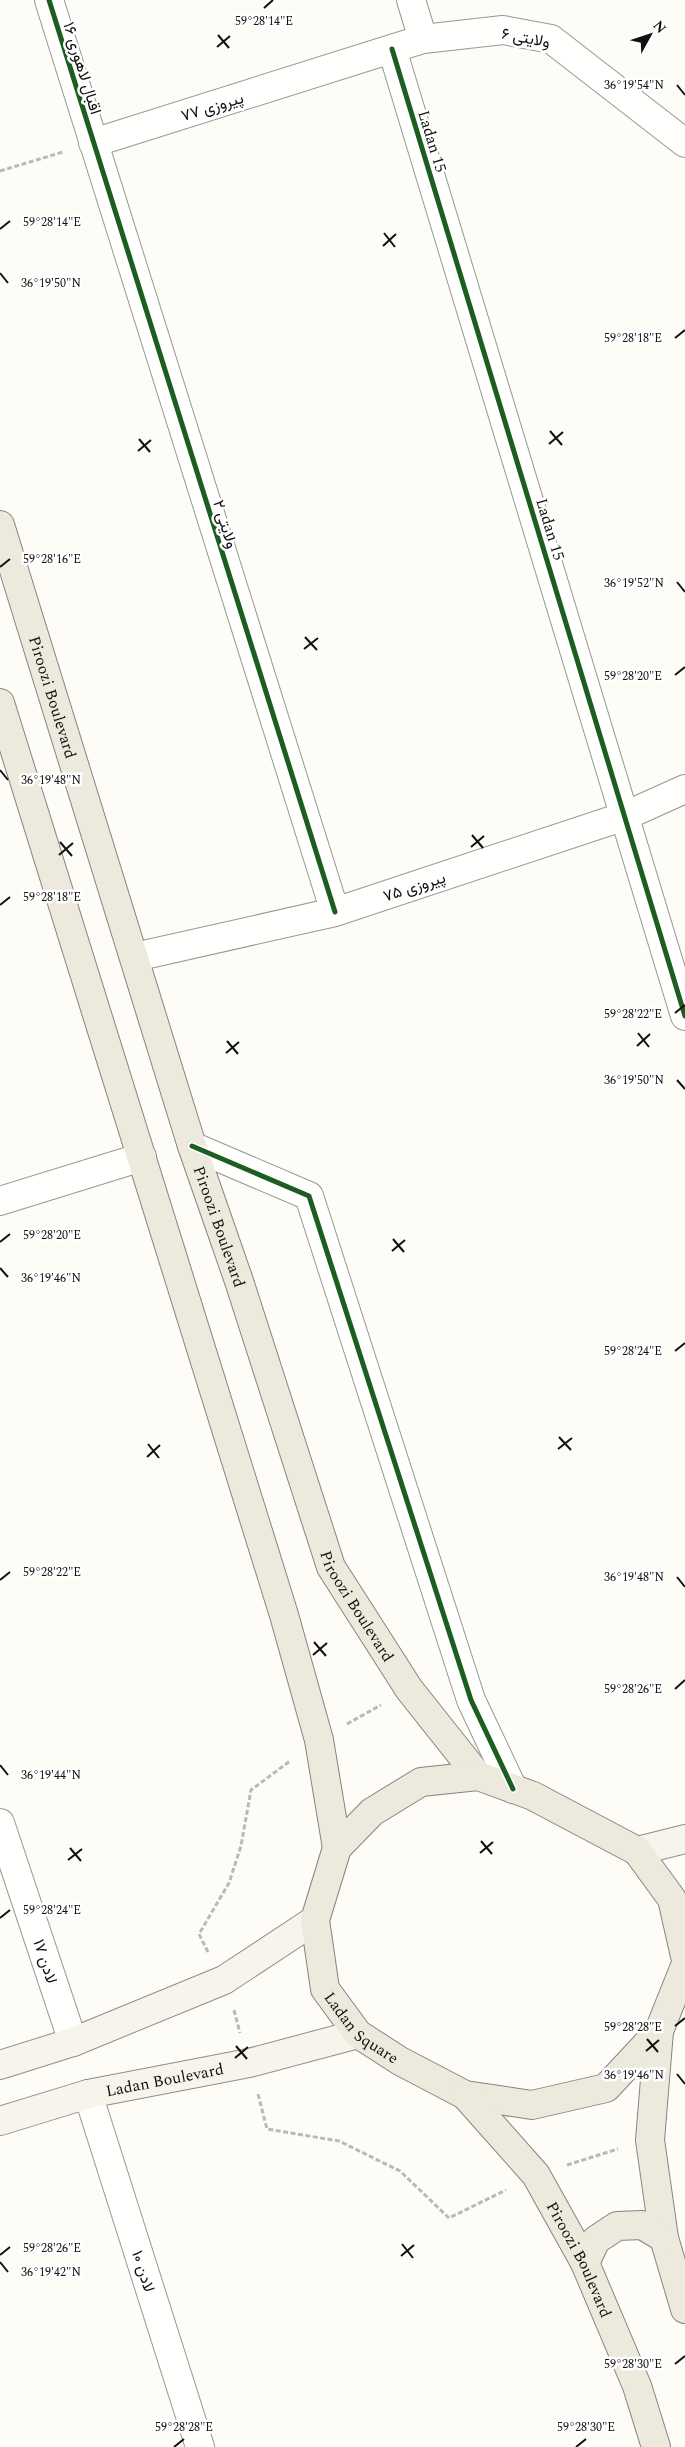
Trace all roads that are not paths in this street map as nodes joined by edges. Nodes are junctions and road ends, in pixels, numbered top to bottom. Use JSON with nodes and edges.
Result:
{"nodes":[{"id":1,"x":49,"y":0,"type":"edge"},
{"id":2,"x":411,"y":0,"type":"edge"},
{"id":3,"x":423,"y":40,"type":"junction"},
{"id":4,"x":392,"y":49,"type":"junction"},
{"id":5,"x":93,"y":143,"type":"junction"},
{"id":6,"x":685,"y":143,"type":"edge"},
{"id":7,"x":0,"y":526,"type":"edge"},
{"id":8,"x":0,"y":703,"type":"edge"},
{"id":9,"x":685,"y":789,"type":"edge"},
{"id":10,"x":625,"y":816,"type":"junction"},
{"id":11,"x":335,"y":912,"type":"junction"},
{"id":12,"x":134,"y":957,"type":"junction"},
{"id":13,"x":685,"y":1016,"type":"edge"},
{"id":14,"x":192,"y":1146,"type":"junction"},
{"id":15,"x":142,"y":1157,"type":"junction"},
{"id":16,"x":0,"y":1201,"type":"edge"},
{"id":17,"x":478,"y":1776,"type":"junction"},
{"id":18,"x":513,"y":1789,"type":"junction"},
{"id":19,"x":0,"y":1823,"type":"edge"},
{"id":20,"x":685,"y":1839,"type":"edge"},
{"id":21,"x":337,"y":1848,"type":"junction"},
{"id":22,"x":638,"y":1850,"type":"junction"},
{"id":23,"x":315,"y":1920,"type":"junction"},
{"id":24,"x":685,"y":1956,"type":"edge"},
{"id":25,"x":685,"y":1966,"type":"edge"},
{"id":26,"x":659,"y":2031,"type":"junction"},
{"id":27,"x":358,"y":2034,"type":"junction"},
{"id":28,"x":73,"y":2042,"type":"junction"},
{"id":29,"x":0,"y":2065,"type":"edge"},
{"id":30,"x":88,"y":2094,"type":"junction"},
{"id":31,"x":465,"y":2095,"type":"junction"},
{"id":32,"x":0,"y":2122,"type":"edge"},
{"id":33,"x":664,"y":2238,"type":"junction"},
{"id":34,"x":585,"y":2263,"type":"junction"},
{"id":35,"x":685,"y":2309,"type":"edge"},
{"id":36,"x":200,"y":2447,"type":"edge"},
{"id":37,"x":656,"y":2447,"type":"edge"}],
"edges":[{"from":1,"to":5,"type":"street","name":"اقبال لاهوری ۱۶"},
{"from":2,"to":3,"type":"street"},
{"from":3,"to":4,"type":"street","name":"پیروزی ۷۷"},
{"from":3,"to":6,"type":"street","name":"ولایتی ۶"},
{"from":4,"to":5,"type":"street","name":"پیروزی ۷۷"},
{"from":4,"to":10,"type":"street","name":"Ladan 15"},
{"from":5,"to":11,"type":"street","name":"ولایتی ۲"},
{"from":7,"to":12,"type":"main road","name":"Piroozi Boulevard"},
{"from":8,"to":15,"type":"main road"},
{"from":9,"to":10,"type":"street","name":"پیروزی ۷۵"},
{"from":10,"to":11,"type":"street","name":"پیروزی ۷۵"},
{"from":10,"to":13,"type":"street","name":"Ladan 15"},
{"from":11,"to":12,"type":"street","name":"پیروزی ۷۵"},
{"from":12,"to":14,"type":"main road","name":"Piroozi Boulevard"},
{"from":14,"to":17,"type":"main road","name":"Piroozi Boulevard"},
{"from":14,"to":18,"type":"street"},
{"from":15,"to":16,"type":"street"},
{"from":15,"to":21,"type":"main road"},
{"from":17,"to":18,"type":"main road","name":"Ladan Square"},
{"from":17,"to":21,"type":"main road","name":"Ladan Square"},
{"from":18,"to":22,"type":"main road","name":"Ladan Square"},
{"from":19,"to":28,"type":"street","name":"لادن ۱۷"},
{"from":20,"to":22,"type":"main road"},
{"from":21,"to":23,"type":"main road","name":"Ladan Square"},
{"from":22,"to":24,"type":"main road","name":"Ladan Square"},
{"from":23,"to":27,"type":"main road","name":"Ladan Square"},
{"from":23,"to":28,"type":"main road"},
{"from":25,"to":26,"type":"main road","name":"Ladan Square"},
{"from":26,"to":31,"type":"main road","name":"Ladan Square"},
{"from":26,"to":33,"type":"main road"},
{"from":27,"to":30,"type":"main road","name":"Ladan Boulevard"},
{"from":27,"to":31,"type":"main road","name":"Ladan Square"},
{"from":28,"to":29,"type":"main road"},
{"from":30,"to":32,"type":"main road","name":"Ladan Boulevard"},
{"from":30,"to":36,"type":"street","name":"لادن ۱۰"},
{"from":31,"to":34,"type":"main road","name":"Piroozi Boulevard"},
{"from":33,"to":34,"type":"main road"},
{"from":33,"to":35,"type":"main road"},
{"from":34,"to":37,"type":"main road","name":"Piroozi Boulevard"}]}
